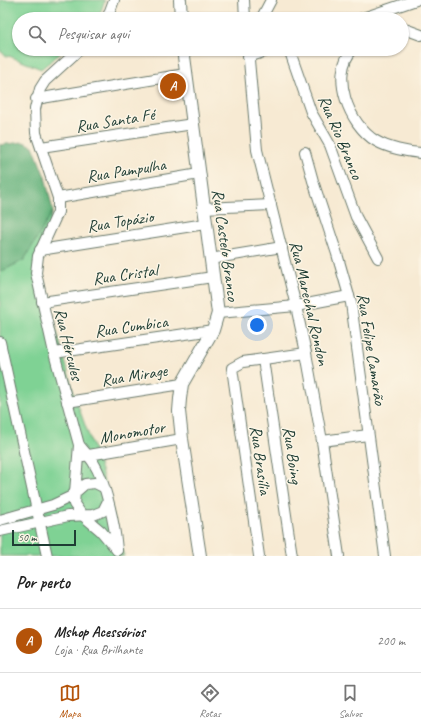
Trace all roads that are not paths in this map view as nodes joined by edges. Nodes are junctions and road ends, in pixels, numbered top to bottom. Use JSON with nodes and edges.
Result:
{"nodes":[{"id":1,"x":114,"y":0,"type":"edge"},
{"id":2,"x":180,"y":0,"type":"edge"},
{"id":3,"x":244,"y":0,"type":"edge"},
{"id":4,"x":271,"y":0,"type":"edge"},
{"id":5,"x":416,"y":0,"type":"edge"},
{"id":6,"x":109,"y":12,"type":"edge"},
{"id":7,"x":181,"y":12,"type":"edge"},
{"id":8,"x":245,"y":12,"type":"edge"},
{"id":9,"x":265,"y":12,"type":"edge"},
{"id":10,"x":394,"y":12,"type":"edge"},
{"id":11,"x":409,"y":31,"type":"edge"},
{"id":12,"x":421,"y":34,"type":"edge"},
{"id":13,"x":72,"y":56,"type":"edge"},
{"id":14,"x":184,"y":56,"type":"edge"},
{"id":15,"x":248,"y":56,"type":"edge"},
{"id":16,"x":291,"y":56,"type":"edge"},
{"id":17,"x":348,"y":56,"type":"edge"},
{"id":18,"x":185,"y":74,"type":"junction"},
{"id":19,"x":36,"y":99,"type":"junction"},
{"id":20,"x":193,"y":124,"type":"junction"},
{"id":21,"x":41,"y":148,"type":"junction"},
{"id":22,"x":305,"y":152,"type":"dead end"},
{"id":23,"x":421,"y":153,"type":"edge"},
{"id":24,"x":199,"y":174,"type":"junction"},
{"id":25,"x":58,"y":198,"type":"junction"},
{"id":26,"x":271,"y":205,"type":"junction"},
{"id":27,"x":203,"y":208,"type":"junction"},
{"id":28,"x":205,"y":224,"type":"junction"},
{"id":29,"x":282,"y":247,"type":"junction"},
{"id":30,"x":40,"y":250,"type":"junction"},
{"id":31,"x":378,"y":258,"type":"dead end"},
{"id":32,"x":210,"y":260,"type":"junction"},
{"id":33,"x":213,"y":277,"type":"junction"},
{"id":34,"x":350,"y":296,"type":"junction"},
{"id":35,"x":42,"y":302,"type":"junction"},
{"id":36,"x":296,"y":306,"type":"junction"},
{"id":37,"x":218,"y":313,"type":"junction"},
{"id":38,"x":213,"y":330,"type":"junction"},
{"id":39,"x":0,"y":342,"type":"edge"},
{"id":40,"x":54,"y":353,"type":"junction"},
{"id":41,"x":306,"y":353,"type":"junction"},
{"id":42,"x":263,"y":359,"type":"junction"},
{"id":43,"x":182,"y":384,"type":"junction"},
{"id":44,"x":67,"y":402,"type":"junction"},
{"id":45,"x":368,"y":435,"type":"junction"},
{"id":46,"x":182,"y":439,"type":"junction"},
{"id":47,"x":322,"y":440,"type":"junction"},
{"id":48,"x":84,"y":456,"type":"junction"},
{"id":49,"x":103,"y":487,"type":"junction"},
{"id":50,"x":74,"y":494,"type":"junction"},
{"id":51,"x":108,"y":503,"type":"junction"},
{"id":52,"x":36,"y":511,"type":"junction"},
{"id":53,"x":82,"y":514,"type":"junction"},
{"id":54,"x":0,"y":520,"type":"edge"},
{"id":55,"x":39,"y":522,"type":"junction"},
{"id":56,"x":0,"y":531,"type":"edge"},
{"id":57,"x":117,"y":553,"type":"edge"},
{"id":58,"x":46,"y":556,"type":"edge"},
{"id":59,"x":200,"y":556,"type":"edge"},
{"id":60,"x":259,"y":556,"type":"edge"},
{"id":61,"x":292,"y":556,"type":"edge"},
{"id":62,"x":339,"y":556,"type":"edge"},
{"id":63,"x":385,"y":556,"type":"edge"}],
"edges":[{"from":1,"to":6,"type":"street"},
{"from":2,"to":7,"type":"street"},
{"from":3,"to":8,"type":"street"},
{"from":4,"to":9,"type":"street"},
{"from":5,"to":10,"type":"street"},
{"from":11,"to":12,"type":"street"},
{"from":13,"to":19,"type":"street"},
{"from":14,"to":18,"type":"street","name":"Rua Castelo Branco"},
{"from":15,"to":26,"type":"street","name":"Rua Marechal Rondon"},
{"from":16,"to":31,"type":"street","name":"Rua Rio Branco"},
{"from":17,"to":23,"type":"street"},
{"from":18,"to":19,"type":"street"},
{"from":18,"to":20,"type":"street","name":"Rua Castelo Branco"},
{"from":19,"to":21,"type":"street"},
{"from":20,"to":21,"type":"street","name":"Rua Santa Fé"},
{"from":20,"to":24,"type":"street","name":"Rua Castelo Branco"},
{"from":21,"to":25,"type":"street"},
{"from":22,"to":34,"type":"street","name":"Rua Felipe Camarão"},
{"from":24,"to":25,"type":"street","name":"Rua Pampulha"},
{"from":24,"to":27,"type":"street","name":"Rua Castelo Branco"},
{"from":25,"to":30,"type":"street","name":"Rua Hércules"},
{"from":26,"to":27,"type":"street"},
{"from":26,"to":29,"type":"street","name":"Rua Marechal Rondon"},
{"from":27,"to":28,"type":"street","name":"Rua Castelo Branco"},
{"from":28,"to":30,"type":"street","name":"Rua Topázio"},
{"from":28,"to":32,"type":"street","name":"Rua Castelo Branco"},
{"from":29,"to":32,"type":"street"},
{"from":29,"to":36,"type":"street","name":"Rua Marechal Rondon"},
{"from":30,"to":35,"type":"street","name":"Rua Hércules"},
{"from":32,"to":33,"type":"street","name":"Rua Castelo Branco"},
{"from":33,"to":35,"type":"street","name":"Rua Cristal"},
{"from":33,"to":37,"type":"street","name":"Rua Castelo Branco"},
{"from":34,"to":36,"type":"street"},
{"from":34,"to":45,"type":"street","name":"Rua Felipe Camarão"},
{"from":35,"to":40,"type":"street","name":"Rua Hércules"},
{"from":36,"to":37,"type":"street"},
{"from":36,"to":41,"type":"street","name":"Rua Marechal Rondon"},
{"from":37,"to":38,"type":"street","name":"Rua Castelo Branco"},
{"from":38,"to":40,"type":"street","name":"Rua Cumbica"},
{"from":38,"to":43,"type":"street","name":"Rua Castelo Branco"},
{"from":39,"to":52,"type":"street"},
{"from":40,"to":44,"type":"street","name":"Rua Hércules"},
{"from":41,"to":42,"type":"street"},
{"from":41,"to":47,"type":"street","name":"Rua Marechal Rondon"},
{"from":42,"to":60,"type":"street","name":"Rua Brasília"},
{"from":42,"to":61,"type":"street","name":"Rua Boing"},
{"from":43,"to":44,"type":"street","name":"Rua Mirage"},
{"from":43,"to":46,"type":"street","name":"Rua Castelo Branco"},
{"from":44,"to":48,"type":"street","name":"Rua Hércules"},
{"from":45,"to":47,"type":"street"},
{"from":45,"to":63,"type":"street","name":"Rua Felipe Camarão"},
{"from":46,"to":48,"type":"street","name":"Monomotor"},
{"from":46,"to":59,"type":"street","name":"Rua Castelo Branco"},
{"from":47,"to":62,"type":"street","name":"Rua Marechal Rondon"},
{"from":48,"to":49,"type":"street","name":"Rua Hércules"},
{"from":48,"to":50,"type":"street"},
{"from":49,"to":50,"type":"street"},
{"from":49,"to":51,"type":"street","name":"Rua Hércules"},
{"from":50,"to":52,"type":"street"},
{"from":50,"to":53,"type":"street","name":"Rua Hércules"},
{"from":51,"to":53,"type":"street"},
{"from":51,"to":57,"type":"street","name":"Rua Hércules"},
{"from":52,"to":54,"type":"street"},
{"from":52,"to":55,"type":"street"},
{"from":53,"to":55,"type":"street"},
{"from":53,"to":57,"type":"street","name":"Rua Hércules"},
{"from":55,"to":56,"type":"street"},
{"from":55,"to":58,"type":"street"}]}
